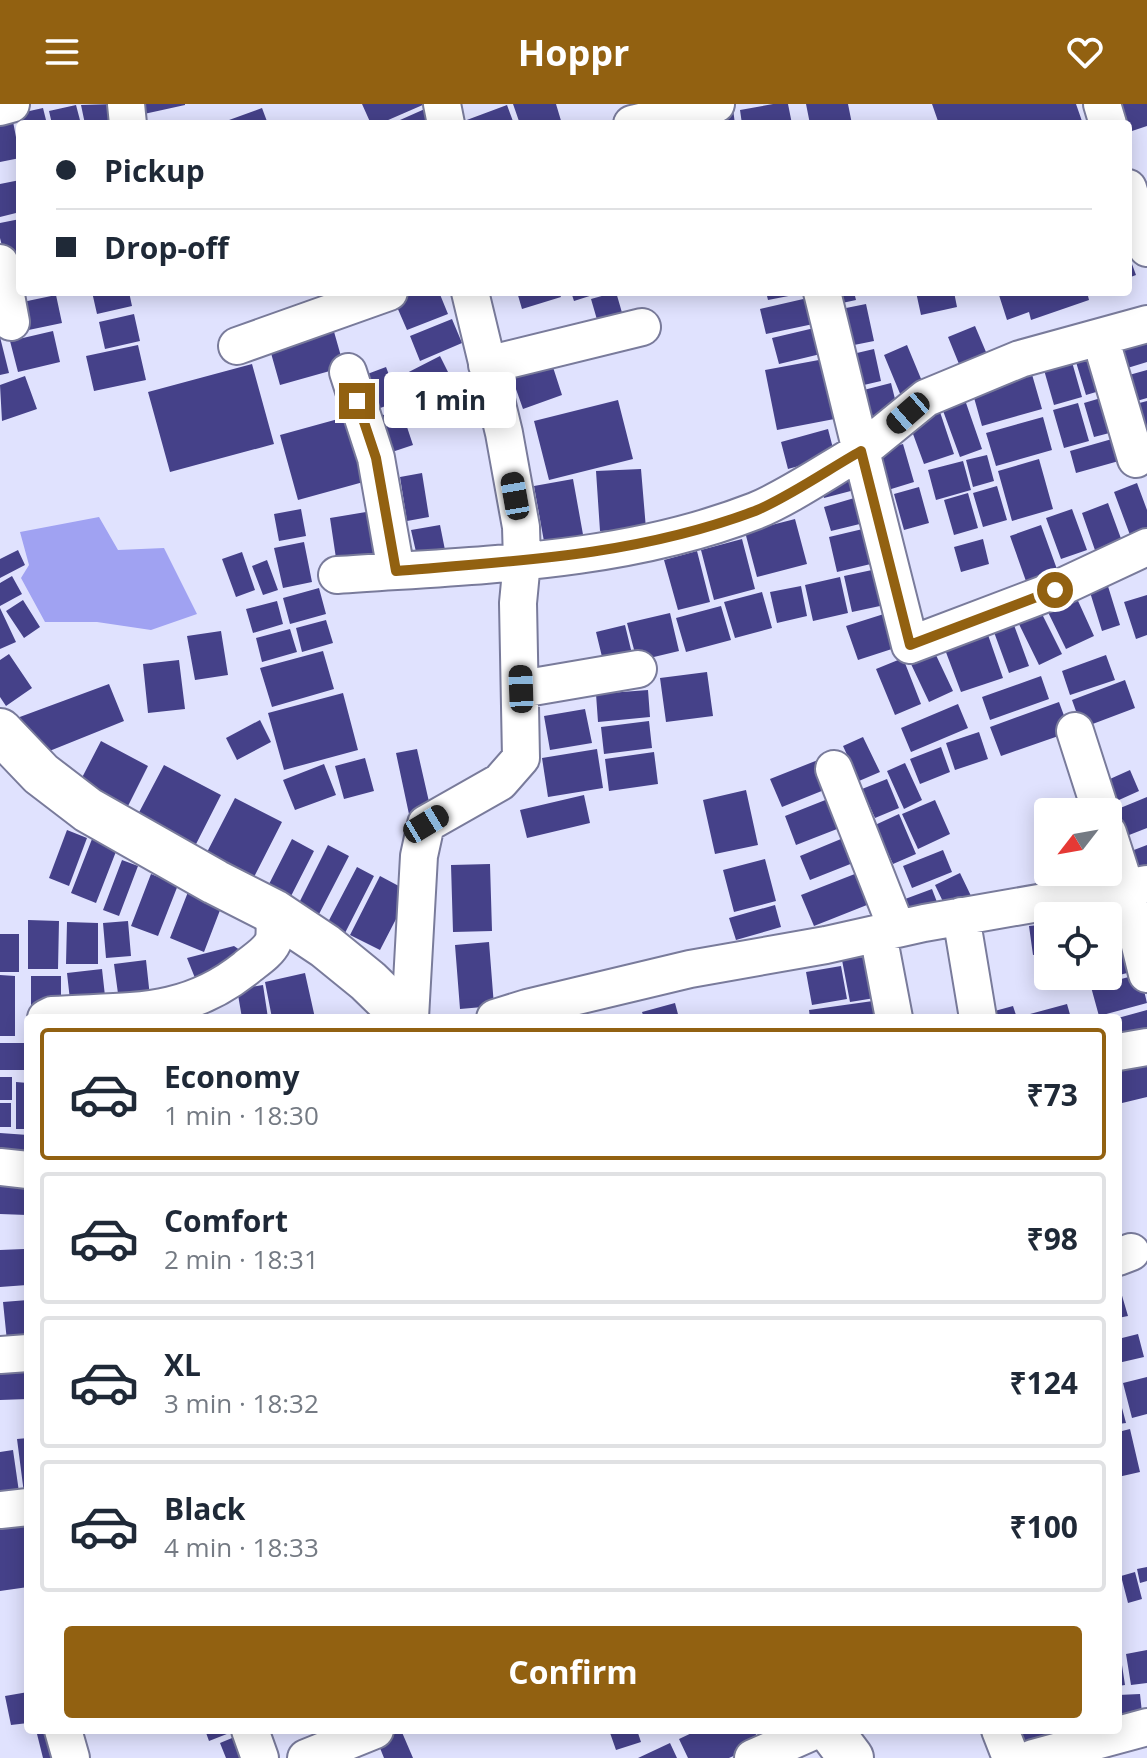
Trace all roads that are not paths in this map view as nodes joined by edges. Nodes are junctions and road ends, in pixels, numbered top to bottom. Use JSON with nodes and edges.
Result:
{"nodes":[{"id":1,"x":11,"y":104,"type":"edge"},
{"id":2,"x":716,"y":104,"type":"edge"},
{"id":3,"x":0,"y":107,"type":"edge"},
{"id":4,"x":649,"y":120,"type":"edge"},
{"id":5,"x":1132,"y":201,"type":"edge"},
{"id":6,"x":1147,"y":248,"type":"edge"},
{"id":7,"x":0,"y":263,"type":"edge"},
{"id":8,"x":378,"y":296,"type":"edge"},
{"id":9,"x":471,"y":296,"type":"edge"},
{"id":10,"x":823,"y":296,"type":"edge"},
{"id":11,"x":11,"y":322,"type":"dead end"},
{"id":12,"x":1147,"y":324,"type":"edge"},
{"id":13,"x":642,"y":327,"type":"dead end"},
{"id":14,"x":1100,"y":337,"type":"junction"},
{"id":15,"x":237,"y":346,"type":"dead end"},
{"id":16,"x":487,"y":365,"type":"junction"},
{"id":17,"x":348,"y":372,"type":"dead end"},
{"id":18,"x":861,"y":451,"type":"junction"},
{"id":19,"x":1136,"y":459,"type":"dead end"},
{"id":20,"x":1147,"y":547,"type":"edge"},
{"id":21,"x":522,"y":561,"type":"junction"},
{"id":22,"x":396,"y":571,"type":"junction"},
{"id":23,"x":337,"y":575,"type":"dead end"},
{"id":24,"x":638,"y":669,"type":"dead end"},
{"id":25,"x":521,"y":689,"type":"junction"},
{"id":26,"x":0,"y":731,"type":"edge"},
{"id":27,"x":1075,"y":731,"type":"dead end"},
{"id":28,"x":834,"y":769,"type":"dead end"},
{"id":29,"x":1097,"y":798,"type":"edge"},
{"id":30,"x":1122,"y":859,"type":"edge"},
{"id":31,"x":1137,"y":887,"type":"edge"},
{"id":32,"x":274,"y":912,"type":"junction"},
{"id":33,"x":961,"y":916,"type":"junction"},
{"id":34,"x":887,"y":932,"type":"junction"},
{"id":35,"x":1147,"y":974,"type":"edge"},
{"id":36,"x":67,"y":1014,"type":"edge"},
{"id":37,"x":404,"y":1014,"type":"edge"},
{"id":38,"x":408,"y":1014,"type":"edge"},
{"id":39,"x":508,"y":1014,"type":"edge"},
{"id":40,"x":894,"y":1014,"type":"edge"},
{"id":41,"x":977,"y":1014,"type":"edge"},
{"id":42,"x":1147,"y":1047,"type":"edge"},
{"id":43,"x":1122,"y":1051,"type":"edge"},
{"id":44,"x":0,"y":1167,"type":"edge"},
{"id":45,"x":24,"y":1170,"type":"edge"},
{"id":46,"x":24,"y":1353,"type":"edge"},
{"id":47,"x":0,"y":1355,"type":"edge"},
{"id":48,"x":24,"y":1507,"type":"edge"},
{"id":49,"x":0,"y":1510,"type":"edge"},
{"id":50,"x":1147,"y":1727,"type":"edge"},
{"id":51,"x":64,"y":1734,"type":"edge"},
{"id":52,"x":251,"y":1734,"type":"edge"},
{"id":53,"x":365,"y":1734,"type":"edge"},
{"id":54,"x":807,"y":1734,"type":"edge"},
{"id":55,"x":833,"y":1734,"type":"edge"},
{"id":56,"x":1002,"y":1734,"type":"edge"},
{"id":57,"x":1121,"y":1734,"type":"edge"},
{"id":58,"x":1122,"y":1734,"type":"edge"},
{"id":59,"x":71,"y":1758,"type":"edge"},
{"id":60,"x":260,"y":1758,"type":"edge"},
{"id":61,"x":306,"y":1758,"type":"edge"},
{"id":62,"x":753,"y":1758,"type":"edge"},
{"id":63,"x":851,"y":1758,"type":"edge"},
{"id":64,"x":1011,"y":1758,"type":"edge"},
{"id":65,"x":1033,"y":1758,"type":"edge"}],
"edges":[{"from":1,"to":3,"type":"street"},
{"from":2,"to":4,"type":"street"},
{"from":5,"to":6,"type":"street"},
{"from":7,"to":11,"type":"street"},
{"from":8,"to":15,"type":"street"},
{"from":9,"to":16,"type":"street"},
{"from":10,"to":18,"type":"street"},
{"from":12,"to":14,"type":"street"},
{"from":13,"to":16,"type":"street"},
{"from":14,"to":18,"type":"street"},
{"from":14,"to":19,"type":"street"},
{"from":16,"to":21,"type":"street"},
{"from":17,"to":22,"type":"street"},
{"from":18,"to":20,"type":"street"},
{"from":18,"to":21,"type":"street"},
{"from":21,"to":22,"type":"street"},
{"from":21,"to":25,"type":"street"},
{"from":22,"to":23,"type":"street"},
{"from":24,"to":25,"type":"street"},
{"from":25,"to":38,"type":"street"},
{"from":26,"to":32,"type":"main road"},
{"from":27,"to":29,"type":"street"},
{"from":28,"to":34,"type":"street"},
{"from":30,"to":31,"type":"street"},
{"from":31,"to":33,"type":"street"},
{"from":31,"to":35,"type":"street"},
{"from":32,"to":36,"type":"street"},
{"from":32,"to":37,"type":"main road"},
{"from":33,"to":34,"type":"street"},
{"from":33,"to":41,"type":"street"},
{"from":34,"to":39,"type":"street"},
{"from":34,"to":40,"type":"street"},
{"from":42,"to":43,"type":"street"},
{"from":44,"to":45,"type":"street"},
{"from":46,"to":47,"type":"street"},
{"from":48,"to":49,"type":"street"},
{"from":50,"to":58,"type":"street"},
{"from":51,"to":59,"type":"street"},
{"from":52,"to":60,"type":"street"},
{"from":53,"to":61,"type":"street"},
{"from":54,"to":62,"type":"street"},
{"from":55,"to":63,"type":"main road"},
{"from":56,"to":64,"type":"street"},
{"from":57,"to":65,"type":"street"}]}
